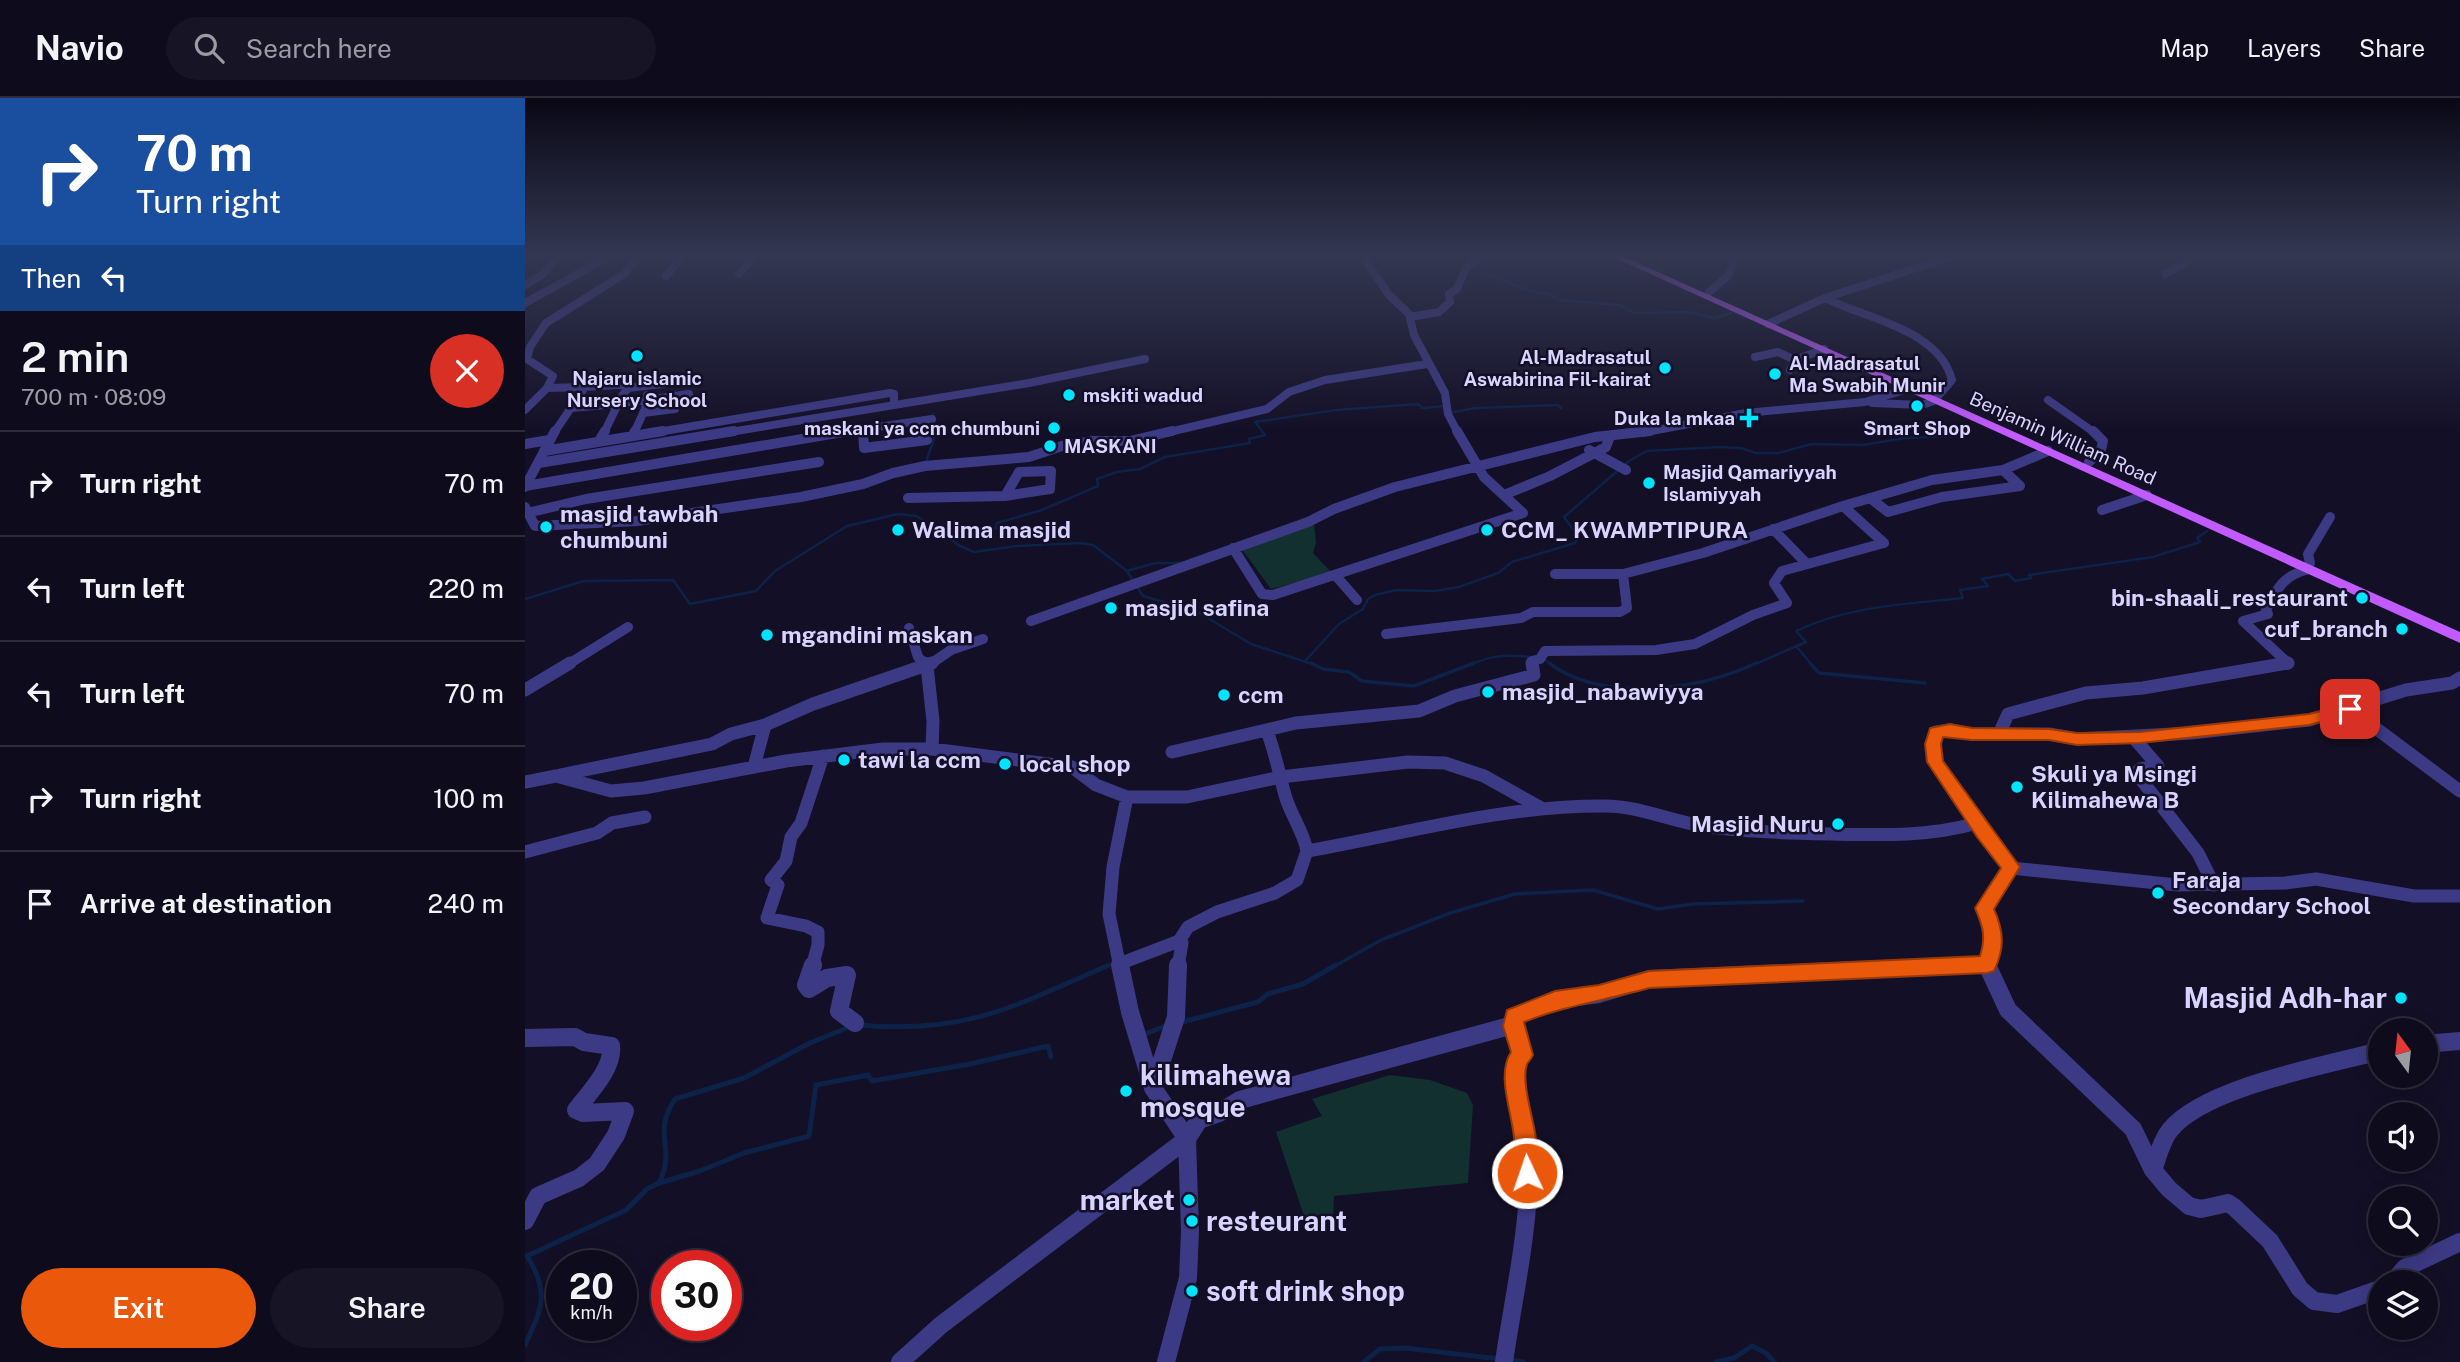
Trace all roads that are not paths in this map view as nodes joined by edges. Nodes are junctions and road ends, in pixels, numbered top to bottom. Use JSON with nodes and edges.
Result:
{"nodes":[{"id":1,"x":560,"y":314,"type":"edge"},
{"id":2,"x":1408,"y":314,"type":"edge"},
{"id":3,"x":1424,"y":314,"type":"edge"},
{"id":4,"x":1750,"y":314,"type":"edge"},
{"id":5,"x":1753,"y":314,"type":"edge"},
{"id":6,"x":1790,"y":314,"type":"edge"},
{"id":7,"x":1858,"y":314,"type":"edge"},
{"id":8,"x":1411,"y":317,"type":"junction"},
{"id":9,"x":1771,"y":323,"type":"junction"},
{"id":10,"x":528,"y":347,"type":"edge"},
{"id":11,"x":1824,"y":349,"type":"junction"},
{"id":12,"x":1755,"y":358,"type":"dead end"},
{"id":13,"x":526,"y":359,"type":"edge"},
{"id":14,"x":1145,"y":359,"type":"dead end"},
{"id":15,"x":1795,"y":360,"type":"junction"},
{"id":16,"x":1427,"y":364,"type":"junction"},
{"id":17,"x":1790,"y":370,"type":"dead end"},
{"id":18,"x":670,"y":383,"type":"dead end"},
{"id":19,"x":650,"y":385,"type":"junction"},
{"id":20,"x":585,"y":387,"type":"junction"},
{"id":21,"x":631,"y":387,"type":"junction"},
{"id":22,"x":547,"y":388,"type":"junction"},
{"id":23,"x":1910,"y":388,"type":"junction"},
{"id":24,"x":689,"y":394,"type":"dead end"},
{"id":25,"x":1938,"y":398,"type":"junction"},
{"id":26,"x":647,"y":400,"type":"junction"},
{"id":27,"x":2048,"y":400,"type":"dead end"},
{"id":28,"x":1865,"y":402,"type":"junction"},
{"id":29,"x":617,"y":404,"type":"junction"},
{"id":30,"x":894,"y":404,"type":"junction"},
{"id":31,"x":571,"y":408,"type":"junction"},
{"id":32,"x":675,"y":409,"type":"dead end"},
{"id":33,"x":525,"y":410,"type":"edge"},
{"id":34,"x":643,"y":413,"type":"junction"},
{"id":35,"x":932,"y":419,"type":"dead end"},
{"id":36,"x":863,"y":430,"type":"junction"},
{"id":37,"x":633,"y":435,"type":"junction"},
{"id":38,"x":1610,"y":436,"type":"junction"},
{"id":39,"x":549,"y":440,"type":"junction"},
{"id":40,"x":927,"y":440,"type":"dead end"},
{"id":41,"x":599,"y":441,"type":"junction"},
{"id":42,"x":525,"y":444,"type":"edge"},
{"id":43,"x":1571,"y":444,"type":"junction"},
{"id":44,"x":544,"y":451,"type":"junction"},
{"id":45,"x":2048,"y":451,"type":"junction"},
{"id":46,"x":1593,"y":452,"type":"junction"},
{"id":47,"x":819,"y":461,"type":"dead end"},
{"id":48,"x":2089,"y":462,"type":"junction"},
{"id":49,"x":539,"y":463,"type":"junction"},
{"id":50,"x":1478,"y":466,"type":"junction"},
{"id":51,"x":1621,"y":467,"type":"dead end"},
{"id":52,"x":2003,"y":470,"type":"junction"},
{"id":53,"x":525,"y":487,"type":"edge"},
{"id":54,"x":1504,"y":495,"type":"junction"},
{"id":55,"x":2147,"y":495,"type":"junction"},
{"id":56,"x":908,"y":498,"type":"dead end"},
{"id":57,"x":1004,"y":498,"type":"junction"},
{"id":58,"x":1870,"y":498,"type":"junction"},
{"id":59,"x":1843,"y":506,"type":"junction"},
{"id":60,"x":526,"y":510,"type":"edge"},
{"id":61,"x":2102,"y":510,"type":"dead end"},
{"id":62,"x":2330,"y":517,"type":"dead end"},
{"id":63,"x":1773,"y":529,"type":"junction"},
{"id":64,"x":1233,"y":548,"type":"junction"},
{"id":65,"x":1807,"y":563,"type":"junction"},
{"id":66,"x":2310,"y":566,"type":"junction"},
{"id":67,"x":1623,"y":574,"type":"junction"},
{"id":68,"x":1555,"y":575,"type":"dead end"},
{"id":69,"x":1336,"y":576,"type":"junction"},
{"id":70,"x":1357,"y":600,"type":"dead end"},
{"id":71,"x":1031,"y":621,"type":"dead end"},
{"id":72,"x":628,"y":628,"type":"dead end"},
{"id":73,"x":909,"y":628,"type":"dead end"},
{"id":74,"x":2460,"y":631,"type":"edge"},
{"id":75,"x":1387,"y":634,"type":"dead end"},
{"id":76,"x":2460,"y":638,"type":"edge"},
{"id":77,"x":983,"y":639,"type":"dead end"},
{"id":78,"x":927,"y":666,"type":"junction"},
{"id":79,"x":2460,"y":678,"type":"edge"},
{"id":80,"x":525,"y":690,"type":"edge"},
{"id":81,"x":2350,"y":709,"type":"junction"},
{"id":82,"x":765,"y":725,"type":"junction"},
{"id":83,"x":1267,"y":731,"type":"junction"},
{"id":84,"x":1999,"y":734,"type":"junction"},
{"id":85,"x":2133,"y":737,"type":"junction"},
{"id":86,"x":932,"y":749,"type":"junction"},
{"id":87,"x":1172,"y":752,"type":"dead end"},
{"id":88,"x":823,"y":756,"type":"junction"},
{"id":89,"x":754,"y":766,"type":"junction"},
{"id":90,"x":556,"y":776,"type":"junction"},
{"id":91,"x":1281,"y":777,"type":"junction"},
{"id":92,"x":525,"y":782,"type":"edge"},
{"id":93,"x":2460,"y":791,"type":"edge"},
{"id":94,"x":1127,"y":797,"type":"junction"},
{"id":95,"x":1543,"y":809,"type":"junction"},
{"id":96,"x":645,"y":817,"type":"dead end"},
{"id":97,"x":1977,"y":823,"type":"junction"},
{"id":98,"x":1307,"y":851,"type":"junction"},
{"id":99,"x":525,"y":852,"type":"edge"},
{"id":100,"x":2011,"y":867,"type":"junction"},
{"id":101,"x":2214,"y":885,"type":"junction"},
{"id":102,"x":2460,"y":896,"type":"edge"},
{"id":103,"x":1179,"y":941,"type":"junction"},
{"id":104,"x":1119,"y":964,"type":"junction"},
{"id":105,"x":1987,"y":965,"type":"junction"},
{"id":106,"x":855,"y":1023,"type":"dead end"},
{"id":107,"x":1513,"y":1026,"type":"junction"},
{"id":108,"x":525,"y":1038,"type":"edge"},
{"id":109,"x":2460,"y":1041,"type":"edge"},
{"id":110,"x":2438,"y":1043,"type":"edge"},
{"id":111,"x":2368,"y":1053,"type":"edge"},
{"id":112,"x":1153,"y":1088,"type":"junction"},
{"id":113,"x":1187,"y":1139,"type":"junction"},
{"id":114,"x":2153,"y":1170,"type":"junction"},
{"id":115,"x":525,"y":1221,"type":"edge"},
{"id":116,"x":2460,"y":1242,"type":"edge"},
{"id":117,"x":2403,"y":1270,"type":"edge"},
{"id":118,"x":2368,"y":1293,"type":"edge"},
{"id":119,"x":1505,"y":1354,"type":"edge"},
{"id":120,"x":900,"y":1362,"type":"edge"},
{"id":121,"x":1166,"y":1362,"type":"edge"}],
"edges":[{"from":1,"to":10,"type":"street"},
{"from":2,"to":8,"type":"street"},
{"from":3,"to":8,"type":"street"},
{"from":4,"to":9,"type":"main road","name":"Benjamin William Road"},
{"from":5,"to":9,"type":"main road","name":"Benjamin William Road"},
{"from":6,"to":9,"type":"street"},
{"from":7,"to":25,"type":"street"},
{"from":8,"to":16,"type":"street"},
{"from":9,"to":11,"type":"main road","name":"Benjamin William Road"},
{"from":9,"to":25,"type":"main road","name":"Benjamin William Road"},
{"from":10,"to":13,"type":"street"},
{"from":11,"to":15,"type":"street"},
{"from":11,"to":23,"type":"main road","name":"Benjamin William Road"},
{"from":12,"to":15,"type":"street"},
{"from":13,"to":22,"type":"street"},
{"from":14,"to":30,"type":"street"},
{"from":15,"to":17,"type":"street"},
{"from":16,"to":50,"type":"street"},
{"from":16,"to":60,"type":"street"},
{"from":18,"to":19,"type":"street"},
{"from":19,"to":21,"type":"street"},
{"from":19,"to":26,"type":"street"},
{"from":20,"to":21,"type":"street"},
{"from":20,"to":22,"type":"street"},
{"from":20,"to":31,"type":"street"},
{"from":21,"to":29,"type":"street"},
{"from":22,"to":33,"type":"street"},
{"from":23,"to":25,"type":"main road","name":"Benjamin William Road"},
{"from":23,"to":28,"type":"street"},
{"from":24,"to":26,"type":"street"},
{"from":25,"to":28,"type":"street"},
{"from":25,"to":45,"type":"main road","name":"Benjamin William Road"},
{"from":25,"to":48,"type":"main road","name":"Benjamin William Road"},
{"from":26,"to":29,"type":"street"},
{"from":26,"to":34,"type":"street"},
{"from":27,"to":48,"type":"street"},
{"from":28,"to":38,"type":"street"},
{"from":29,"to":31,"type":"street"},
{"from":29,"to":41,"type":"street"},
{"from":30,"to":37,"type":"street"},
{"from":30,"to":49,"type":"street"},
{"from":31,"to":39,"type":"street"},
{"from":32,"to":34,"type":"street"},
{"from":34,"to":37,"type":"street"},
{"from":35,"to":36,"type":"street"},
{"from":36,"to":40,"type":"street"},
{"from":36,"to":53,"type":"street"},
{"from":37,"to":41,"type":"street"},
{"from":38,"to":43,"type":"street"},
{"from":38,"to":46,"type":"street"},
{"from":39,"to":42,"type":"street"},
{"from":39,"to":44,"type":"street"},
{"from":41,"to":44,"type":"street"},
{"from":43,"to":46,"type":"street"},
{"from":43,"to":50,"type":"street"},
{"from":44,"to":49,"type":"street"},
{"from":45,"to":52,"type":"street"},
{"from":45,"to":55,"type":"main road","name":"Benjamin William Road"},
{"from":46,"to":51,"type":"street"},
{"from":46,"to":54,"type":"street"},
{"from":47,"to":60,"type":"street"},
{"from":48,"to":66,"type":"main road","name":"Benjamin William Road"},
{"from":49,"to":53,"type":"street"},
{"from":50,"to":54,"type":"street"},
{"from":50,"to":64,"type":"street"},
{"from":52,"to":58,"type":"street"},
{"from":52,"to":58,"type":"street"},
{"from":54,"to":69,"type":"street"},
{"from":55,"to":61,"type":"street"},
{"from":55,"to":66,"type":"main road","name":"Benjamin William Road"},
{"from":56,"to":57,"type":"street"},
{"from":57,"to":57,"type":"street"},
{"from":58,"to":59,"type":"street"},
{"from":59,"to":63,"type":"street"},
{"from":59,"to":65,"type":"street"},
{"from":62,"to":66,"type":"street"},
{"from":63,"to":65,"type":"street"},
{"from":63,"to":67,"type":"street"},
{"from":64,"to":69,"type":"street"},
{"from":64,"to":71,"type":"street"},
{"from":65,"to":83,"type":"street"},
{"from":66,"to":74,"type":"main road","name":"Benjamin William Road"},
{"from":66,"to":76,"type":"main road","name":"Benjamin William Road"},
{"from":66,"to":84,"type":"street"},
{"from":67,"to":68,"type":"street"},
{"from":67,"to":75,"type":"street"},
{"from":69,"to":70,"type":"street"},
{"from":72,"to":80,"type":"street"},
{"from":73,"to":78,"type":"street"},
{"from":77,"to":78,"type":"street"},
{"from":78,"to":82,"type":"street"},
{"from":78,"to":86,"type":"street"},
{"from":79,"to":81,"type":"street"},
{"from":81,"to":85,"type":"street"},
{"from":81,"to":93,"type":"street"},
{"from":82,"to":89,"type":"street"},
{"from":82,"to":90,"type":"street"},
{"from":83,"to":87,"type":"street"},
{"from":83,"to":91,"type":"street"},
{"from":84,"to":85,"type":"street"},
{"from":84,"to":97,"type":"street"},
{"from":85,"to":101,"type":"street"},
{"from":86,"to":88,"type":"street"},
{"from":86,"to":94,"type":"street"},
{"from":88,"to":89,"type":"street"},
{"from":88,"to":106,"type":"street"},
{"from":89,"to":90,"type":"street"},
{"from":90,"to":92,"type":"street"},
{"from":91,"to":94,"type":"street"},
{"from":91,"to":95,"type":"street"},
{"from":91,"to":98,"type":"street"},
{"from":94,"to":104,"type":"street"},
{"from":95,"to":97,"type":"street"},
{"from":95,"to":98,"type":"street"},
{"from":96,"to":99,"type":"street"},
{"from":97,"to":100,"type":"street"},
{"from":98,"to":103,"type":"street"},
{"from":100,"to":101,"type":"street"},
{"from":100,"to":105,"type":"street"},
{"from":101,"to":102,"type":"street"},
{"from":103,"to":104,"type":"street"},
{"from":103,"to":112,"type":"street"},
{"from":104,"to":112,"type":"street"},
{"from":105,"to":107,"type":"street"},
{"from":105,"to":114,"type":"street"},
{"from":107,"to":113,"type":"street"},
{"from":107,"to":119,"type":"street"},
{"from":108,"to":115,"type":"street"},
{"from":109,"to":110,"type":"street"},
{"from":111,"to":114,"type":"street"},
{"from":112,"to":113,"type":"street"},
{"from":113,"to":120,"type":"street"},
{"from":113,"to":121,"type":"street"},
{"from":114,"to":118,"type":"street"},
{"from":116,"to":117,"type":"street"}]}
